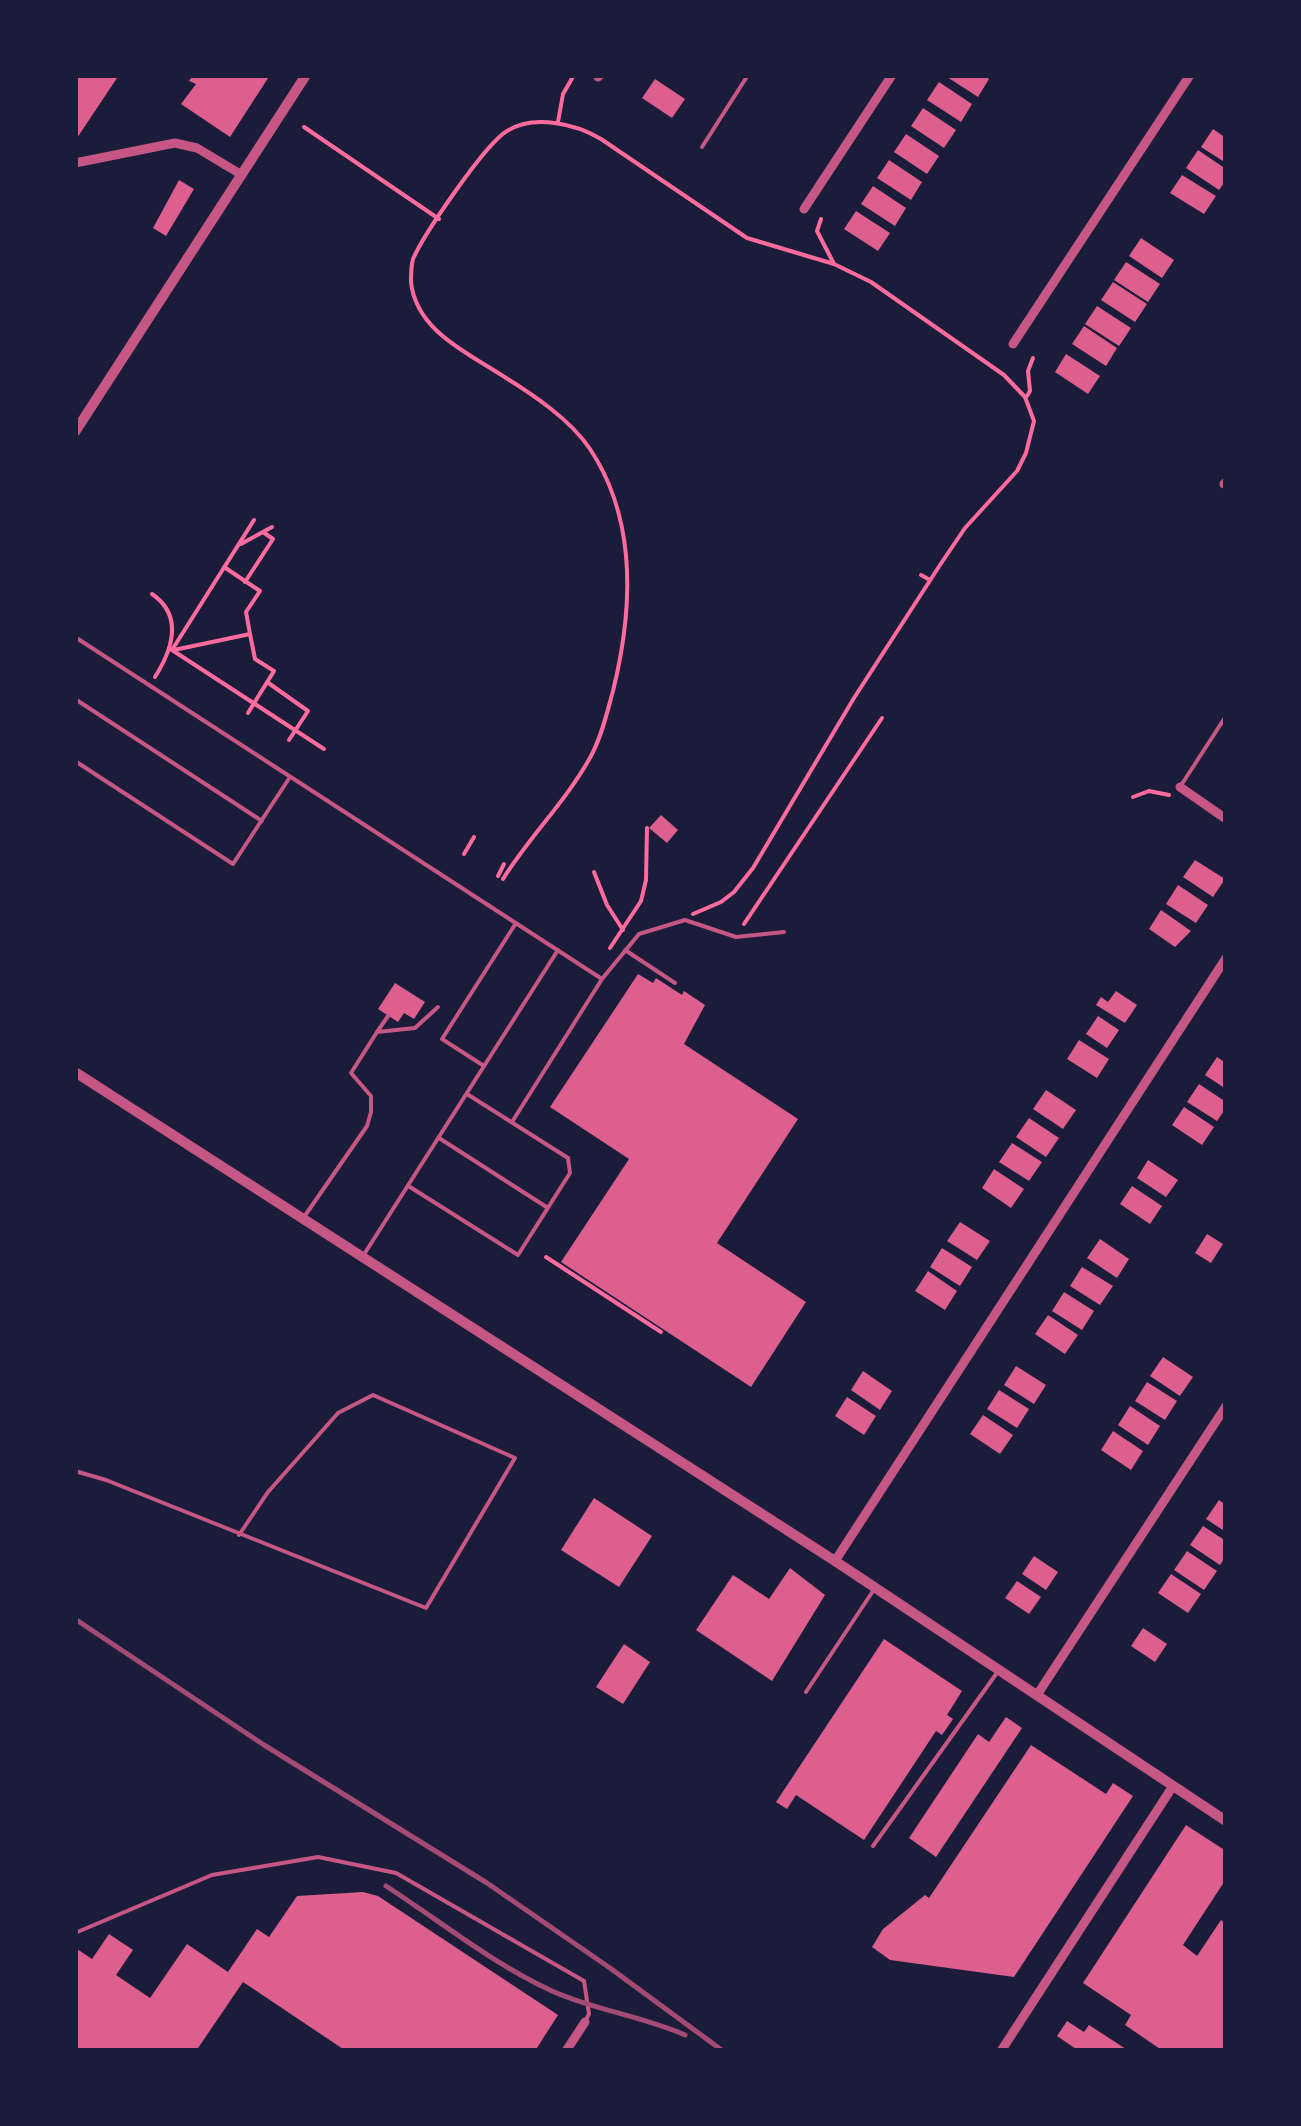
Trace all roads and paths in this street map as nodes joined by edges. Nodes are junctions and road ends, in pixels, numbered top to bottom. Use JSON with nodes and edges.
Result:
{"nodes":[{"id":1,"x":306,"y":75,"type":"edge"},
{"id":2,"x":574,"y":75,"type":"edge"},
{"id":3,"x":748,"y":75,"type":"edge"},
{"id":4,"x":892,"y":75,"type":"edge"},
{"id":5,"x":1190,"y":75,"type":"edge"},
{"id":6,"x":558,"y":124,"type":"junction"},
{"id":7,"x":304,"y":127,"type":"dead end"},
{"id":8,"x":702,"y":147,"type":"dead end"},
{"id":9,"x":75,"y":162,"type":"edge"},
{"id":10,"x":242,"y":175,"type":"junction"},
{"id":11,"x":804,"y":209,"type":"dead end"},
{"id":12,"x":439,"y":219,"type":"junction"},
{"id":13,"x":821,"y":219,"type":"dead end"},
{"id":14,"x":834,"y":264,"type":"junction"},
{"id":15,"x":1014,"y":344,"type":"dead end"},
{"id":16,"x":1034,"y":358,"type":"dead end"},
{"id":17,"x":1025,"y":397,"type":"junction"},
{"id":18,"x":75,"y":432,"type":"edge"},
{"id":19,"x":254,"y":520,"type":"dead end"},
{"id":20,"x":272,"y":527,"type":"dead end"},
{"id":21,"x":263,"y":532,"type":"junction"},
{"id":22,"x":237,"y":546,"type":"junction"},
{"id":23,"x":224,"y":567,"type":"junction"},
{"id":24,"x":922,"y":574,"type":"dead end"},
{"id":25,"x":930,"y":580,"type":"junction"},
{"id":26,"x":246,"y":582,"type":"junction"},
{"id":27,"x":152,"y":594,"type":"dead end"},
{"id":28,"x":250,"y":634,"type":"junction"},
{"id":29,"x":75,"y":637,"type":"edge"},
{"id":30,"x":172,"y":650,"type":"junction"},
{"id":31,"x":266,"y":682,"type":"junction"},
{"id":32,"x":150,"y":686,"type":"junction"},
{"id":33,"x":75,"y":698,"type":"edge"},
{"id":34,"x":254,"y":702,"type":"junction"},
{"id":35,"x":248,"y":713,"type":"dead end"},
{"id":36,"x":1226,"y":716,"type":"edge"},
{"id":37,"x":882,"y":718,"type":"dead end"},
{"id":38,"x":295,"y":730,"type":"junction"},
{"id":39,"x":822,"y":733,"type":"dead end"},
{"id":40,"x":830,"y":738,"type":"junction"},
{"id":41,"x":289,"y":740,"type":"dead end"},
{"id":42,"x":324,"y":748,"type":"dead end"},
{"id":43,"x":75,"y":761,"type":"edge"},
{"id":44,"x":290,"y":777,"type":"junction"},
{"id":45,"x":1180,"y":787,"type":"junction"},
{"id":46,"x":1133,"y":796,"type":"dead end"},
{"id":47,"x":1226,"y":819,"type":"edge"},
{"id":48,"x":262,"y":821,"type":"junction"},
{"id":49,"x":647,"y":828,"type":"dead end"},
{"id":50,"x":474,"y":838,"type":"dead end"},
{"id":51,"x":464,"y":854,"type":"dead end"},
{"id":52,"x":504,"y":864,"type":"dead end"},
{"id":53,"x":594,"y":872,"type":"dead end"},
{"id":54,"x":685,"y":920,"type":"junction"},
{"id":55,"x":516,"y":923,"type":"junction"},
{"id":56,"x":624,"y":930,"type":"junction"},
{"id":57,"x":784,"y":932,"type":"dead end"},
{"id":58,"x":736,"y":937,"type":"junction"},
{"id":59,"x":632,"y":941,"type":"junction"},
{"id":60,"x":610,"y":948,"type":"dead end"},
{"id":61,"x":558,"y":950,"type":"junction"},
{"id":62,"x":625,"y":950,"type":"junction"},
{"id":63,"x":1226,"y":958,"type":"edge"},
{"id":64,"x":602,"y":979,"type":"junction"},
{"id":65,"x":675,"y":983,"type":"dead end"},
{"id":66,"x":438,"y":1007,"type":"dead end"},
{"id":67,"x":388,"y":1016,"type":"dead end"},
{"id":68,"x":378,"y":1032,"type":"junction"},
{"id":69,"x":484,"y":1066,"type":"junction"},
{"id":70,"x":75,"y":1072,"type":"edge"},
{"id":71,"x":467,"y":1094,"type":"junction"},
{"id":72,"x":512,"y":1122,"type":"junction"},
{"id":73,"x":439,"y":1138,"type":"junction"},
{"id":74,"x":408,"y":1186,"type":"junction"},
{"id":75,"x":548,"y":1208,"type":"junction"},
{"id":76,"x":304,"y":1218,"type":"junction"},
{"id":77,"x":363,"y":1256,"type":"junction"},
{"id":78,"x":546,"y":1257,"type":"dead end"},
{"id":79,"x":661,"y":1332,"type":"dead end"},
{"id":80,"x":1226,"y":1406,"type":"edge"},
{"id":81,"x":75,"y":1471,"type":"edge"},
{"id":82,"x":239,"y":1535,"type":"junction"},
{"id":83,"x":835,"y":1561,"type":"junction"},
{"id":84,"x":875,"y":1588,"type":"junction"},
{"id":85,"x":999,"y":1670,"type":"junction"},
{"id":86,"x":806,"y":1692,"type":"dead end"},
{"id":87,"x":1038,"y":1696,"type":"junction"},
{"id":88,"x":1174,"y":1786,"type":"junction"},
{"id":89,"x":1226,"y":1821,"type":"edge"},
{"id":90,"x":873,"y":1846,"type":"dead end"},
{"id":91,"x":75,"y":1933,"type":"edge"},
{"id":92,"x":585,"y":2022,"type":"joint"},
{"id":93,"x":566,"y":2051,"type":"edge"},
{"id":94,"x":1001,"y":2051,"type":"edge"}],
"edges":[{"from":1,"to":10,"type":"street"},
{"from":2,"to":6,"type":"path"},
{"from":3,"to":8,"type":"lane"},
{"from":4,"to":11,"type":"street"},
{"from":5,"to":15,"type":"street"},
{"from":6,"to":12,"type":"path"},
{"from":6,"to":14,"type":"path"},
{"from":7,"to":12,"type":"path"},
{"from":9,"to":10,"type":"street"},
{"from":10,"to":18,"type":"street"},
{"from":12,"to":52,"type":"path"},
{"from":13,"to":14,"type":"path"},
{"from":14,"to":17,"type":"path"},
{"from":16,"to":17,"type":"path"},
{"from":17,"to":25,"type":"path"},
{"from":19,"to":22,"type":"path"},
{"from":20,"to":21,"type":"path"},
{"from":21,"to":22,"type":"path"},
{"from":21,"to":26,"type":"path"},
{"from":22,"to":23,"type":"path"},
{"from":23,"to":26,"type":"path"},
{"from":23,"to":30,"type":"path"},
{"from":24,"to":25,"type":"path"},
{"from":25,"to":40,"type":"path"},
{"from":26,"to":28,"type":"path"},
{"from":27,"to":30,"type":"path"},
{"from":28,"to":30,"type":"path"},
{"from":28,"to":31,"type":"path"},
{"from":29,"to":32,"type":"lane"},
{"from":30,"to":32,"type":"path"},
{"from":30,"to":34,"type":"path"},
{"from":31,"to":34,"type":"path"},
{"from":31,"to":38,"type":"path"},
{"from":32,"to":44,"type":"lane"},
{"from":33,"to":48,"type":"lane"},
{"from":34,"to":35,"type":"path"},
{"from":34,"to":38,"type":"path"},
{"from":36,"to":45,"type":"lane"},
{"from":37,"to":58,"type":"path"},
{"from":38,"to":41,"type":"path"},
{"from":38,"to":42,"type":"path"},
{"from":39,"to":40,"type":"path"},
{"from":40,"to":54,"type":"path"},
{"from":43,"to":48,"type":"lane"},
{"from":44,"to":48,"type":"lane"},
{"from":44,"to":55,"type":"lane"},
{"from":45,"to":46,"type":"path"},
{"from":45,"to":47,"type":"street"},
{"from":49,"to":56,"type":"path"},
{"from":50,"to":51,"type":"path"},
{"from":53,"to":56,"type":"path"},
{"from":54,"to":58,"type":"lane"},
{"from":54,"to":59,"type":"lane"},
{"from":55,"to":61,"type":"lane"},
{"from":55,"to":69,"type":"lane"},
{"from":56,"to":59,"type":"path"},
{"from":56,"to":60,"type":"path"},
{"from":57,"to":58,"type":"lane"},
{"from":59,"to":62,"type":"lane"},
{"from":61,"to":64,"type":"lane"},
{"from":61,"to":69,"type":"lane"},
{"from":62,"to":64,"type":"lane"},
{"from":62,"to":65,"type":"lane"},
{"from":63,"to":83,"type":"street"},
{"from":64,"to":72,"type":"lane"},
{"from":66,"to":68,"type":"lane"},
{"from":67,"to":68,"type":"lane"},
{"from":68,"to":76,"type":"lane"},
{"from":69,"to":71,"type":"lane"},
{"from":70,"to":76,"type":"street"},
{"from":71,"to":72,"type":"lane"},
{"from":71,"to":73,"type":"lane"},
{"from":72,"to":75,"type":"lane"},
{"from":73,"to":74,"type":"lane"},
{"from":73,"to":75,"type":"lane"},
{"from":74,"to":75,"type":"lane"},
{"from":74,"to":77,"type":"lane"},
{"from":76,"to":77,"type":"street"},
{"from":77,"to":83,"type":"street"},
{"from":78,"to":79,"type":"path"},
{"from":80,"to":87,"type":"street"},
{"from":81,"to":82,"type":"lane"},
{"from":82,"to":82,"type":"lane"},
{"from":83,"to":84,"type":"street"},
{"from":84,"to":85,"type":"street"},
{"from":84,"to":86,"type":"lane"},
{"from":85,"to":87,"type":"street"},
{"from":85,"to":90,"type":"lane"},
{"from":87,"to":88,"type":"street"},
{"from":88,"to":89,"type":"street"},
{"from":88,"to":94,"type":"street"},
{"from":91,"to":92,"type":"lane"},
{"from":92,"to":93,"type":"street"}]}
